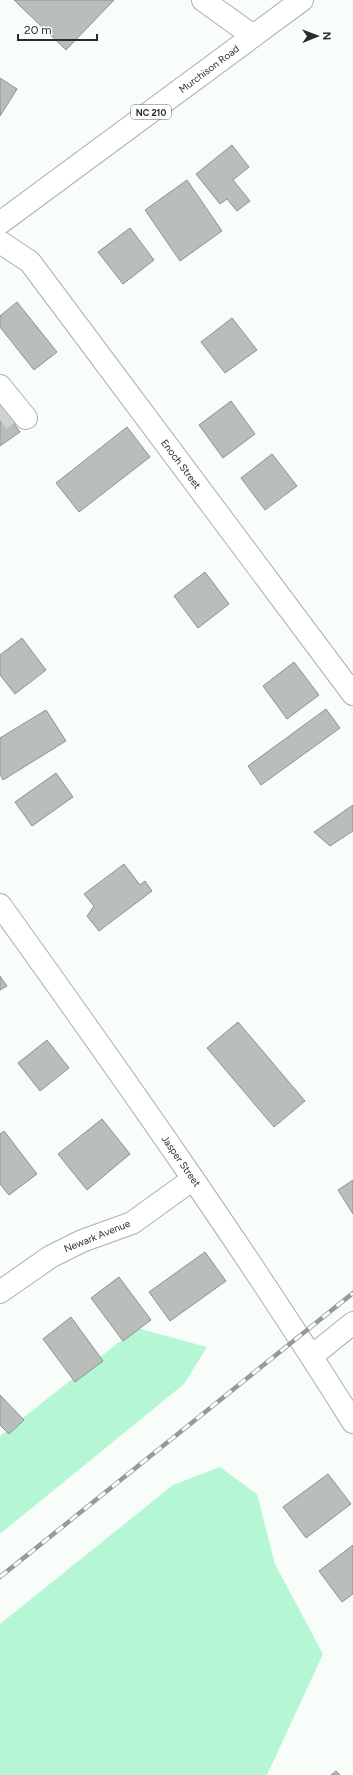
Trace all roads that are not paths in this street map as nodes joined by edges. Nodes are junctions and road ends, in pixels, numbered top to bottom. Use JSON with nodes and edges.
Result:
{"nodes":[{"id":1,"x":203,"y":0,"type":"edge"},
{"id":2,"x":302,"y":0,"type":"edge"},
{"id":3,"x":253,"y":36,"type":"junction"},
{"id":4,"x":0,"y":223,"type":"edge"},
{"id":5,"x":0,"y":242,"type":"edge"},
{"id":6,"x":0,"y":386,"type":"edge"},
{"id":7,"x":17,"y":413,"type":"dead end"},
{"id":8,"x":353,"y":694,"type":"edge"},
{"id":9,"x":0,"y":906,"type":"edge"},
{"id":10,"x":193,"y":1178,"type":"junction"},
{"id":11,"x":0,"y":1292,"type":"edge"},
{"id":12,"x":353,"y":1323,"type":"edge"},
{"id":13,"x":312,"y":1356,"type":"junction"},
{"id":14,"x":353,"y":1422,"type":"edge"}],
"edges":[{"from":1,"to":3,"type":"street"},
{"from":2,"to":3,"type":"street","name":"Murchison Road","number":"NC 210"},
{"from":3,"to":4,"type":"street","name":"Murchison Road","number":"NC 210"},
{"from":5,"to":8,"type":"street","name":"Enoch Street"},
{"from":6,"to":7,"type":"street"},
{"from":9,"to":10,"type":"street","name":"Jasper Street"},
{"from":10,"to":11,"type":"street","name":"Newark Avenue"},
{"from":10,"to":13,"type":"street","name":"Jasper Street"},
{"from":12,"to":13,"type":"street"},
{"from":13,"to":14,"type":"street","name":"Jasper Street"}]}
